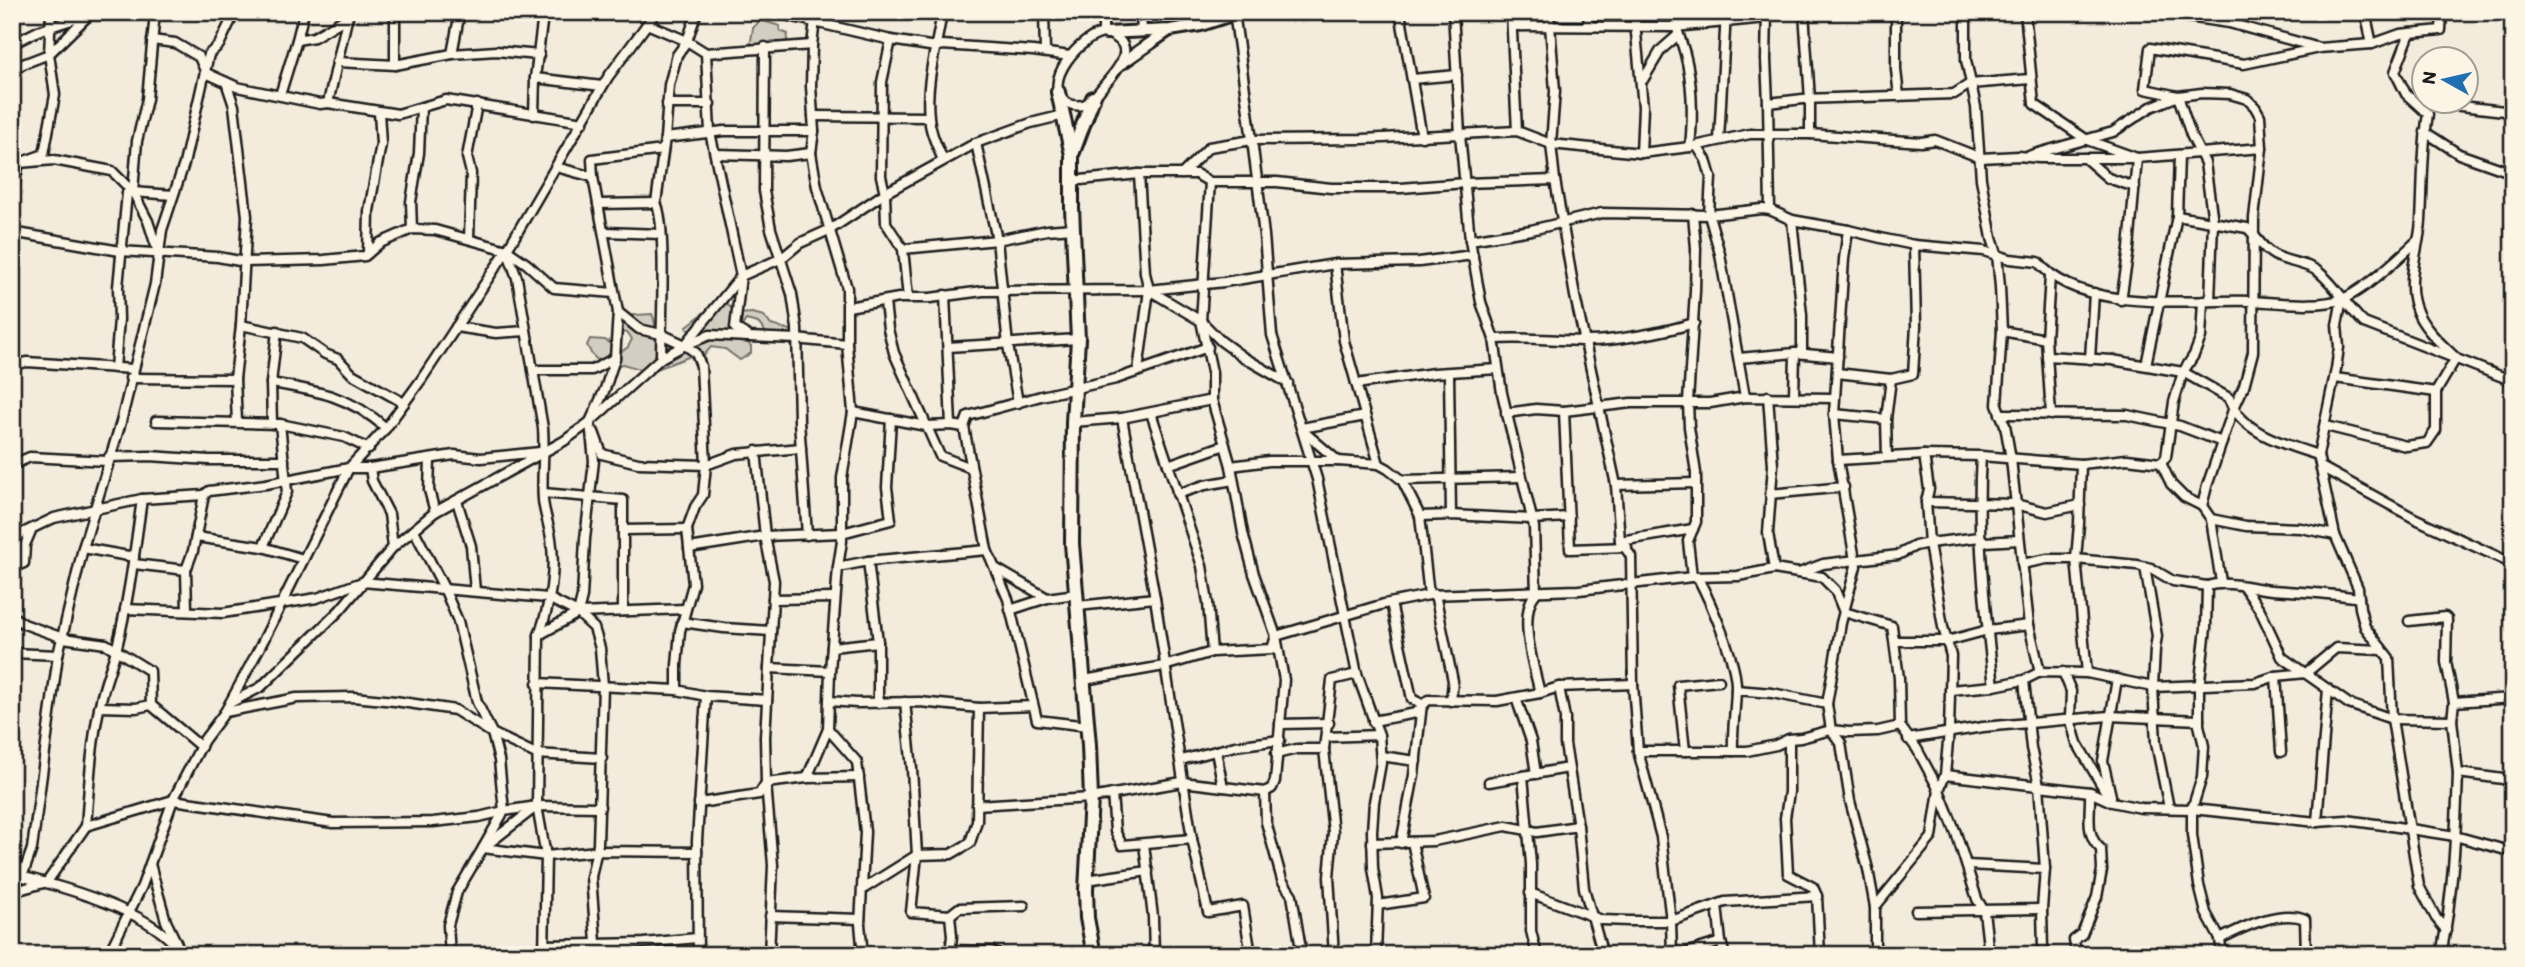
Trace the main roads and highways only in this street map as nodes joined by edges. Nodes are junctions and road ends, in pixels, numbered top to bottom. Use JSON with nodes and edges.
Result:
{"nodes":[{"id":1,"x":1236,"y":13,"type":"edge"},
{"id":2,"x":1170,"y":30,"type":"junction"},
{"id":3,"x":1105,"y":33,"type":"road end"},
{"id":4,"x":1122,"y":63,"type":"road end"},
{"id":5,"x":1058,"y":92,"type":"road end"},
{"id":6,"x":1093,"y":98,"type":"road end"},
{"id":7,"x":1072,"y":155,"type":"junction"},
{"id":8,"x":1094,"y":955,"type":"edge"}],
"edges":[{"from":1,"to":2,"type":"main road"},
{"from":2,"to":3,"type":"main road"},
{"from":2,"to":4,"type":"main road"},
{"from":5,"to":7,"type":"highway"},
{"from":6,"to":7,"type":"highway"},
{"from":7,"to":8,"type":"highway"}]}
